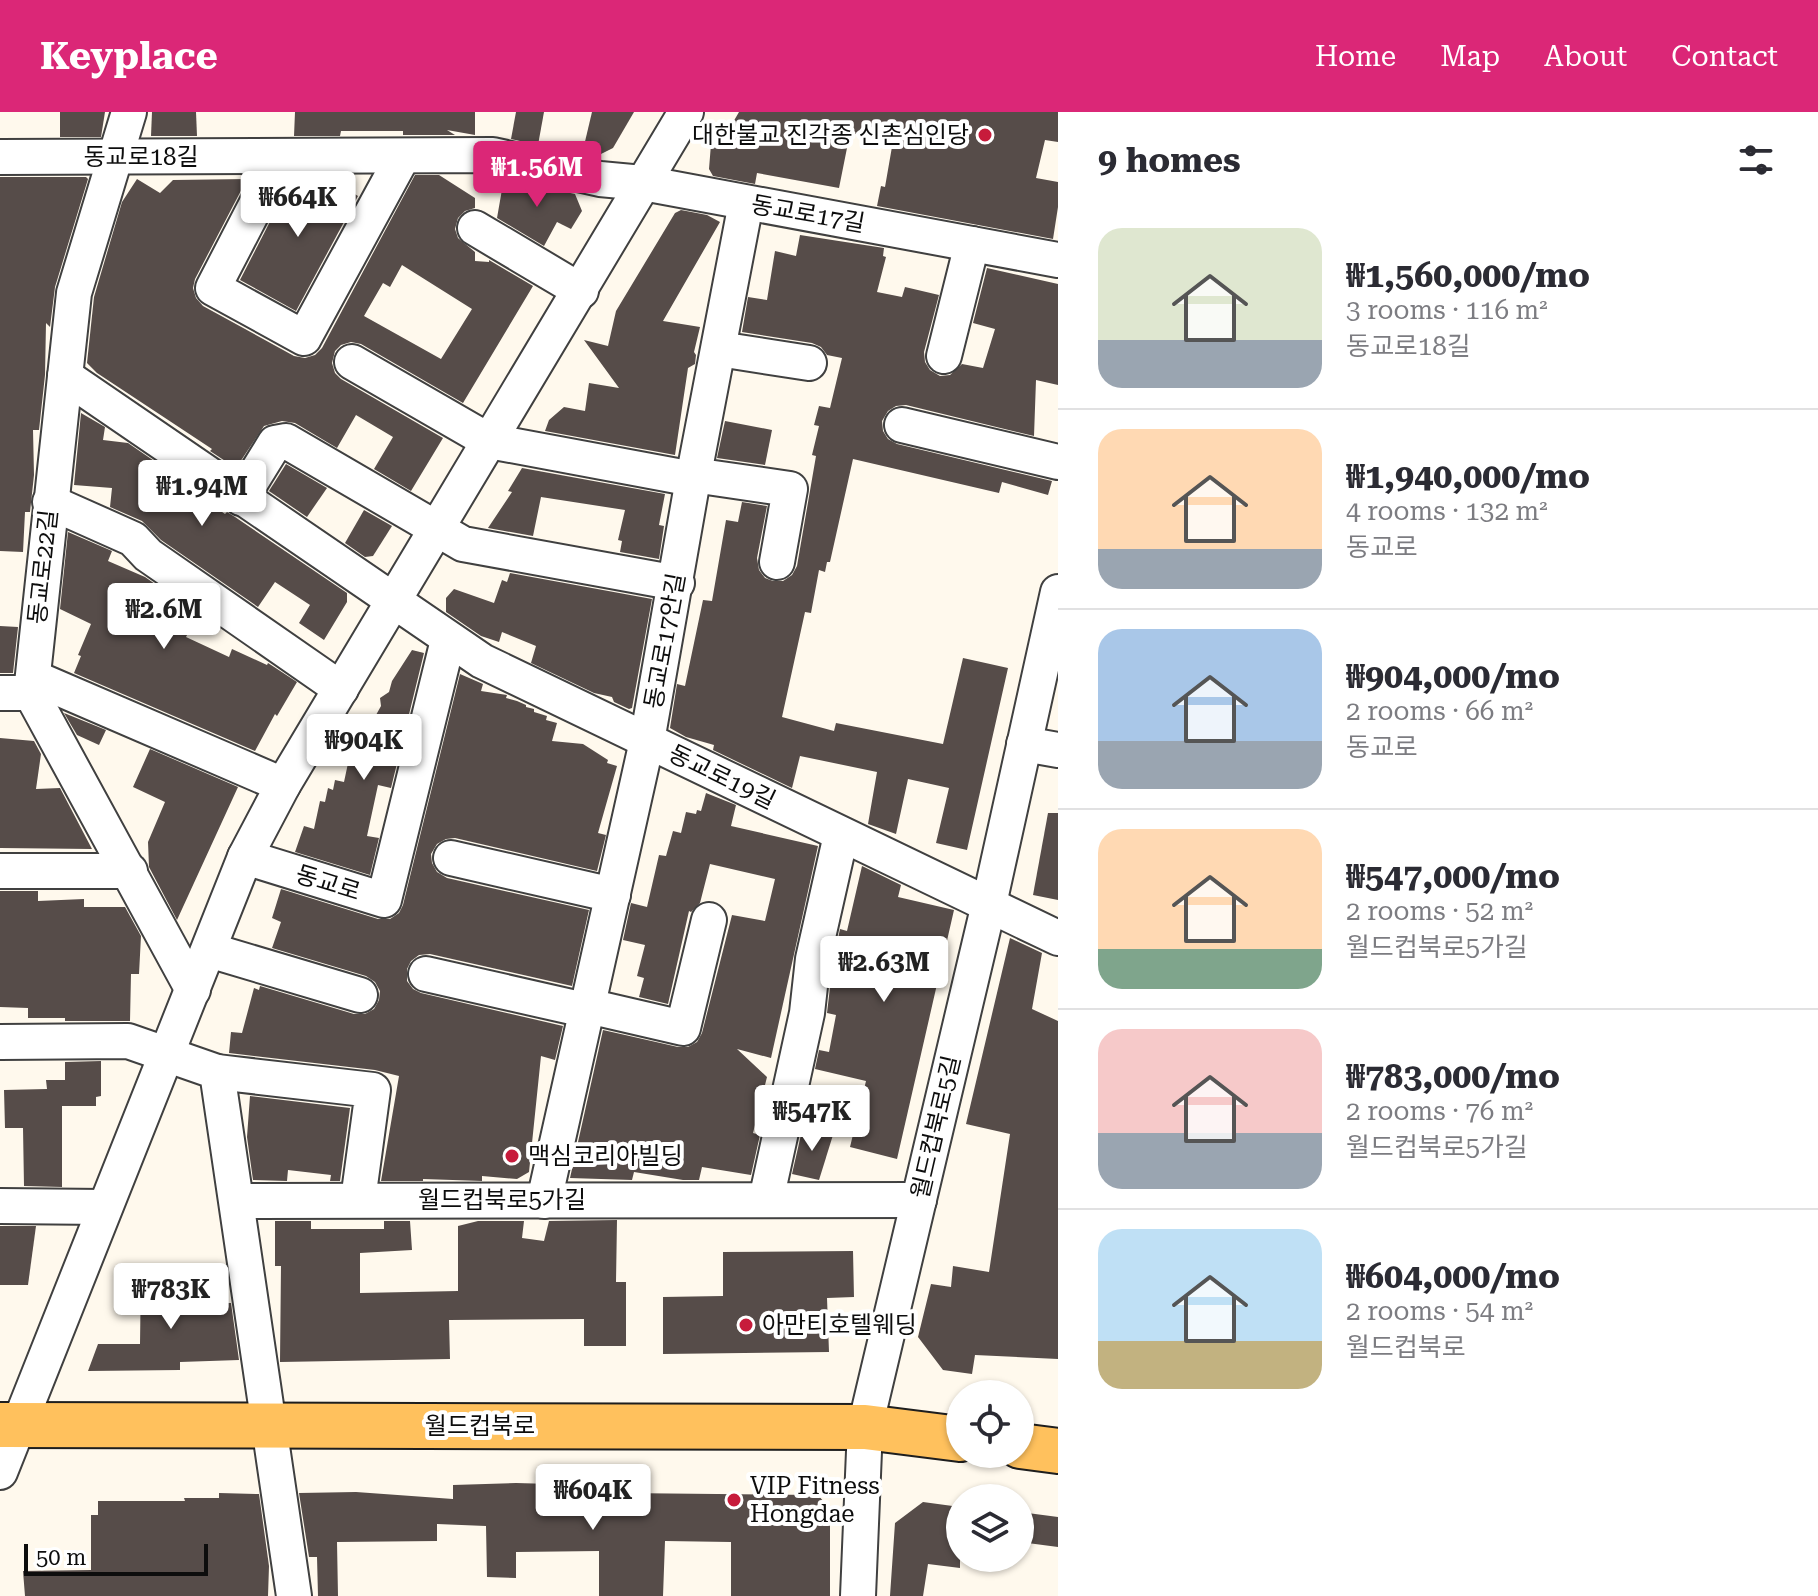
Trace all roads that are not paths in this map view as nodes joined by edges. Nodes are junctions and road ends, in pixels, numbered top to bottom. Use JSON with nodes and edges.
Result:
{"nodes":[{"id":1,"x":129,"y":112,"type":"edge"},
{"id":2,"x":686,"y":112,"type":"edge"},
{"id":3,"x":403,"y":156,"type":"junction"},
{"id":4,"x":0,"y":157,"type":"edge"},
{"id":5,"x":115,"y":157,"type":"junction"},
{"id":6,"x":281,"y":157,"type":"junction"},
{"id":7,"x":643,"y":183,"type":"junction"},
{"id":8,"x":746,"y":203,"type":"junction"},
{"id":9,"x":475,"y":228,"type":"dead end"},
{"id":10,"x":972,"y":244,"type":"junction"},
{"id":11,"x":1058,"y":260,"type":"edge"},
{"id":12,"x":581,"y":291,"type":"junction"},
{"id":13,"x":719,"y":349,"type":"junction"},
{"id":14,"x":944,"y":356,"type":"dead end"},
{"id":15,"x":352,"y":362,"type":"dead end"},
{"id":16,"x":809,"y":363,"type":"dead end"},
{"id":17,"x":65,"y":376,"type":"junction"},
{"id":18,"x":902,"y":425,"type":"dead end"},
{"id":19,"x":489,"y":441,"type":"junction"},
{"id":20,"x":1058,"y":462,"type":"edge"},
{"id":21,"x":693,"y":479,"type":"junction"},
{"id":22,"x":241,"y":498,"type":"junction"},
{"id":23,"x":50,"y":502,"type":"junction"},
{"id":24,"x":436,"y":530,"type":"junction"},
{"id":25,"x":777,"y":562,"type":"dead end"},
{"id":26,"x":677,"y":583,"type":"junction"},
{"id":27,"x":1058,"y":592,"type":"edge"},
{"id":28,"x":394,"y":603,"type":"junction"},
{"id":29,"x":448,"y":640,"type":"junction"},
{"id":30,"x":341,"y":689,"type":"junction"},
{"id":31,"x":15,"y":693,"type":"edge"},
{"id":32,"x":647,"y":741,"type":"junction"},
{"id":33,"x":1024,"y":744,"type":"junction"},
{"id":34,"x":1058,"y":750,"type":"edge"},
{"id":35,"x":283,"y":785,"type":"junction"},
{"id":36,"x":841,"y":835,"type":"junction"},
{"id":37,"x":245,"y":857,"type":"junction"},
{"id":38,"x":451,"y":858,"type":"dead end"},
{"id":39,"x":0,"y":871,"type":"edge"},
{"id":40,"x":130,"y":871,"type":"junction"},
{"id":41,"x":613,"y":895,"type":"junction"},
{"id":42,"x":989,"y":904,"type":"junction"},
{"id":43,"x":709,"y":920,"type":"dead end"},
{"id":44,"x":1058,"y":938,"type":"edge"},
{"id":45,"x":209,"y":950,"type":"junction"},
{"id":46,"x":426,"y":974,"type":"dead end"},
{"id":47,"x":193,"y":990,"type":"junction"},
{"id":48,"x":360,"y":995,"type":"dead end"},
{"id":49,"x":588,"y":1006,"type":"junction"},
{"id":50,"x":0,"y":1042,"type":"edge"},
{"id":51,"x":167,"y":1055,"type":"junction"},
{"id":52,"x":217,"y":1072,"type":"junction"},
{"id":53,"x":358,"y":1200,"type":"junction"},
{"id":54,"x":766,"y":1200,"type":"junction"},
{"id":55,"x":919,"y":1200,"type":"junction"},
{"id":56,"x":237,"y":1201,"type":"junction"},
{"id":57,"x":544,"y":1201,"type":"junction"},
{"id":58,"x":0,"y":1206,"type":"edge"},
{"id":59,"x":105,"y":1207,"type":"junction"},
{"id":60,"x":9,"y":1425,"type":"edge"},
{"id":61,"x":270,"y":1425,"type":"junction"},
{"id":62,"x":865,"y":1427,"type":"junction"},
{"id":63,"x":946,"y":1437,"type":"edge"},
{"id":64,"x":1034,"y":1448,"type":"edge"},
{"id":65,"x":1058,"y":1451,"type":"edge"},
{"id":66,"x":0,"y":1472,"type":"edge"},
{"id":67,"x":294,"y":1596,"type":"edge"},
{"id":68,"x":858,"y":1596,"type":"edge"}],
"edges":[{"from":1,"to":5,"type":"street","name":"동교로22길"},
{"from":2,"to":7,"type":"street"},
{"from":3,"to":6,"type":"street","name":"동교로18길"},
{"from":3,"to":6,"type":"street"},
{"from":3,"to":7,"type":"street","name":"동교로18길"},
{"from":4,"to":5,"type":"street","name":"동교로18길"},
{"from":5,"to":6,"type":"street","name":"동교로18길"},
{"from":5,"to":17,"type":"street","name":"동교로22길"},
{"from":7,"to":8,"type":"street","name":"동교로17길"},
{"from":7,"to":12,"type":"street"},
{"from":8,"to":10,"type":"street","name":"동교로17길"},
{"from":8,"to":13,"type":"street","name":"동교로17안길"},
{"from":9,"to":12,"type":"street"},
{"from":10,"to":11,"type":"street","name":"동교로17길"},
{"from":10,"to":14,"type":"street"},
{"from":12,"to":19,"type":"street"},
{"from":13,"to":16,"type":"street"},
{"from":13,"to":21,"type":"street","name":"동교로17안길"},
{"from":15,"to":19,"type":"street"},
{"from":17,"to":22,"type":"street"},
{"from":17,"to":23,"type":"street","name":"동교로22길"},
{"from":18,"to":20,"type":"street"},
{"from":19,"to":21,"type":"street"},
{"from":19,"to":24,"type":"street"},
{"from":21,"to":25,"type":"street"},
{"from":21,"to":26,"type":"street","name":"동교로17안길"},
{"from":22,"to":24,"type":"street"},
{"from":22,"to":28,"type":"street"},
{"from":23,"to":30,"type":"street"},
{"from":23,"to":31,"type":"street","name":"동교로22길"},
{"from":24,"to":26,"type":"street"},
{"from":24,"to":28,"type":"street"},
{"from":26,"to":32,"type":"street","name":"동교로17안길"},
{"from":27,"to":33,"type":"street","name":"월드컵북로5길"},
{"from":28,"to":29,"type":"street","name":"동교로19길"},
{"from":28,"to":30,"type":"street"},
{"from":29,"to":32,"type":"street","name":"동교로19길"},
{"from":29,"to":37,"type":"street","name":"동교로"},
{"from":30,"to":35,"type":"street"},
{"from":31,"to":35,"type":"street"},
{"from":31,"to":40,"type":"street"},
{"from":32,"to":36,"type":"street","name":"동교로19길"},
{"from":32,"to":41,"type":"street","name":"동교로17안길"},
{"from":33,"to":34,"type":"street"},
{"from":33,"to":42,"type":"street","name":"월드컵북로5길"},
{"from":35,"to":37,"type":"street"},
{"from":36,"to":42,"type":"street","name":"동교로19길"},
{"from":36,"to":54,"type":"street"},
{"from":37,"to":45,"type":"street"},
{"from":38,"to":41,"type":"street"},
{"from":39,"to":40,"type":"street"},
{"from":40,"to":47,"type":"street"},
{"from":41,"to":49,"type":"street","name":"동교로17안길"},
{"from":42,"to":44,"type":"street","name":"동교로19길"},
{"from":42,"to":55,"type":"street","name":"월드컵북로5길"},
{"from":43,"to":49,"type":"street"},
{"from":45,"to":47,"type":"street"},
{"from":45,"to":48,"type":"street"},
{"from":46,"to":49,"type":"street"},
{"from":47,"to":51,"type":"street"},
{"from":49,"to":57,"type":"street","name":"동교로17안길"},
{"from":50,"to":51,"type":"street"},
{"from":51,"to":52,"type":"street"},
{"from":51,"to":59,"type":"street"},
{"from":52,"to":53,"type":"street"},
{"from":52,"to":56,"type":"street"},
{"from":53,"to":56,"type":"street","name":"월드컵북로5가길"},
{"from":53,"to":57,"type":"street","name":"월드컵북로5가길"},
{"from":54,"to":55,"type":"street","name":"월드컵북로5가길"},
{"from":54,"to":57,"type":"street","name":"월드컵북로5가길"},
{"from":55,"to":62,"type":"street","name":"월드컵북로5길"},
{"from":56,"to":61,"type":"street"},
{"from":58,"to":59,"type":"street"},
{"from":59,"to":60,"type":"street"},
{"from":60,"to":61,"type":"main road","name":"월드컵북로"},
{"from":60,"to":66,"type":"street"},
{"from":61,"to":62,"type":"main road","name":"월드컵북로"},
{"from":61,"to":67,"type":"street"},
{"from":62,"to":63,"type":"main road","name":"월드컵북로"},
{"from":62,"to":68,"type":"street","name":"월드컵북로5길"},
{"from":64,"to":65,"type":"main road"}]}
